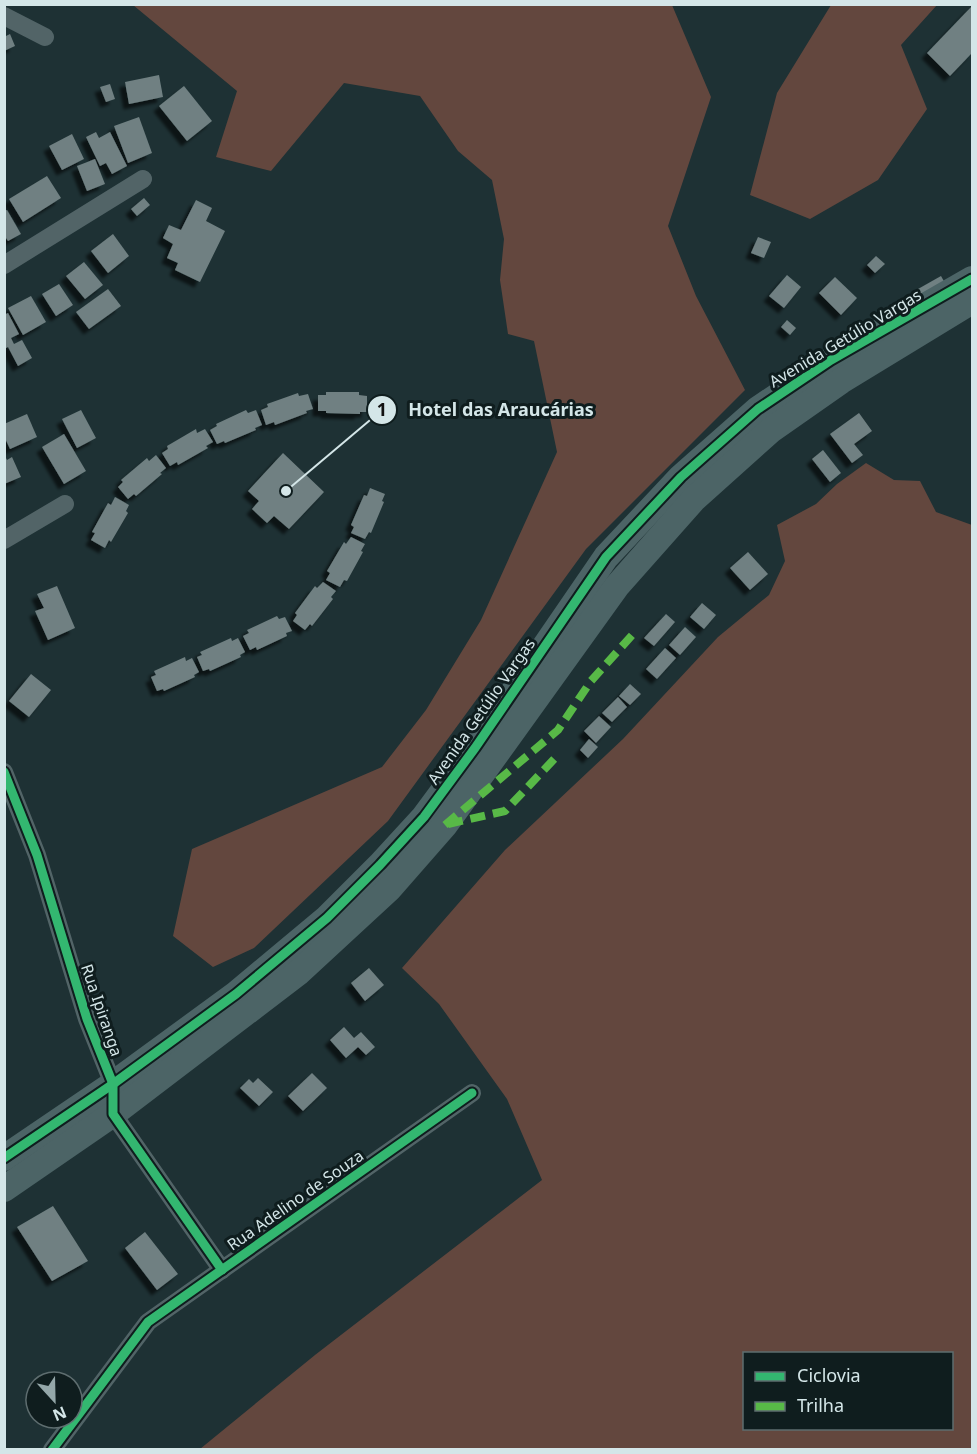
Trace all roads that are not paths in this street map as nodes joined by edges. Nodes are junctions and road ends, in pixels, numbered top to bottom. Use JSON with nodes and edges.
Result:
{"nodes":[{"id":1,"x":4,"y":16,"type":"edge"},
{"id":2,"x":45,"y":37,"type":"dead end"},
{"id":3,"x":143,"y":179,"type":"dead end"},
{"id":4,"x":4,"y":265,"type":"edge"},
{"id":5,"x":972,"y":279,"type":"edge"},
{"id":6,"x":972,"y":301,"type":"edge"},
{"id":7,"x":65,"y":504,"type":"dead end"},
{"id":8,"x":4,"y":540,"type":"edge"},
{"id":9,"x":4,"y":772,"type":"edge"},
{"id":10,"x":112,"y":1084,"type":"junction"},
{"id":11,"x":472,"y":1093,"type":"dead end"},
{"id":12,"x":113,"y":1114,"type":"junction"},
{"id":13,"x":4,"y":1158,"type":"edge"},
{"id":14,"x":4,"y":1189,"type":"edge"},
{"id":15,"x":222,"y":1270,"type":"junction"},
{"id":16,"x":52,"y":1449,"type":"edge"}],
"edges":[{"from":1,"to":2,"type":"street"},
{"from":3,"to":4,"type":"street"},
{"from":5,"to":10,"type":"main road","name":"Avenida Getúlio Vargas"},
{"from":6,"to":12,"type":"main road","name":"Avenida Getúlio Vargas"},
{"from":7,"to":8,"type":"street"},
{"from":9,"to":10,"type":"street","name":"Rua Ipiranga"},
{"from":10,"to":12,"type":"street","name":"Rua Ipiranga"},
{"from":10,"to":13,"type":"main road","name":"Avenida Getúlio Vargas"},
{"from":11,"to":15,"type":"street","name":"Rua Adelino de Souza"},
{"from":12,"to":14,"type":"main road","name":"Avenida Getúlio Vargas"},
{"from":12,"to":15,"type":"street"},
{"from":15,"to":16,"type":"street","name":"Rua Adelino de Souza"}]}
